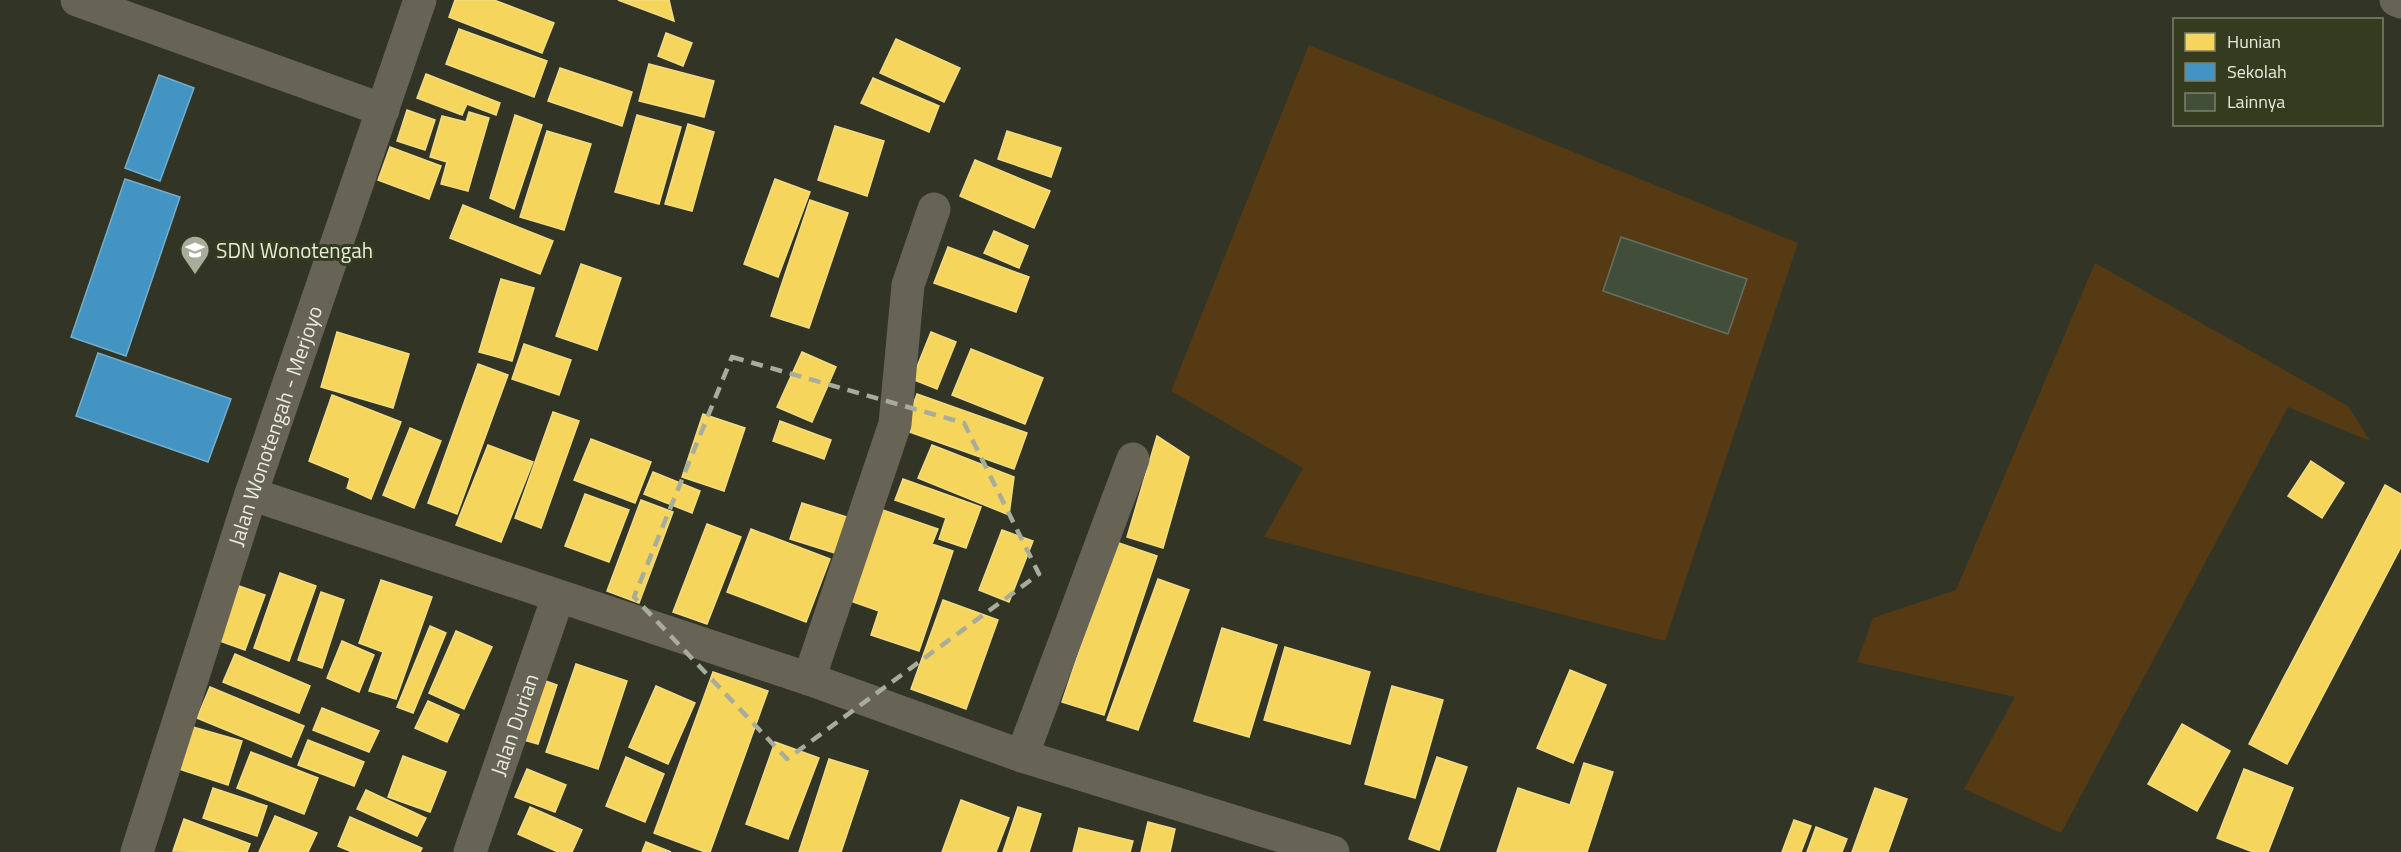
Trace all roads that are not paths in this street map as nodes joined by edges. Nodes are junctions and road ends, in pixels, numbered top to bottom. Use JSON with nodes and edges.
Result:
{"nodes":[{"id":1,"x":77,"y":0,"type":"edge"},
{"id":2,"x":420,"y":0,"type":"edge"},
{"id":3,"x":2396,"y":0,"type":"edge"},
{"id":4,"x":2401,"y":2,"type":"edge"},
{"id":5,"x":383,"y":110,"type":"junction"},
{"id":6,"x":934,"y":209,"type":"dead end"},
{"id":7,"x":1132,"y":459,"type":"dead end"},
{"id":8,"x":251,"y":495,"type":"junction"},
{"id":9,"x":558,"y":597,"type":"junction"},
{"id":10,"x":808,"y":679,"type":"junction"},
{"id":11,"x":1022,"y":756,"type":"junction"},
{"id":12,"x":137,"y":852,"type":"edge"},
{"id":13,"x":470,"y":852,"type":"edge"},
{"id":14,"x":1333,"y":852,"type":"edge"}],
"edges":[{"from":1,"to":5,"type":"street"},
{"from":2,"to":5,"type":"street","name":"Jalan Wonotengah - Merjoyo"},
{"from":3,"to":4,"type":"street"},
{"from":5,"to":8,"type":"street","name":"Jalan Wonotengah - Merjoyo"},
{"from":6,"to":10,"type":"street"},
{"from":7,"to":11,"type":"street"},
{"from":8,"to":9,"type":"street"},
{"from":8,"to":12,"type":"street","name":"Jalan Wonotengah - Merjoyo"},
{"from":9,"to":10,"type":"street"},
{"from":9,"to":13,"type":"street","name":"Jalan Durian"},
{"from":10,"to":11,"type":"street"},
{"from":11,"to":14,"type":"street"}]}
